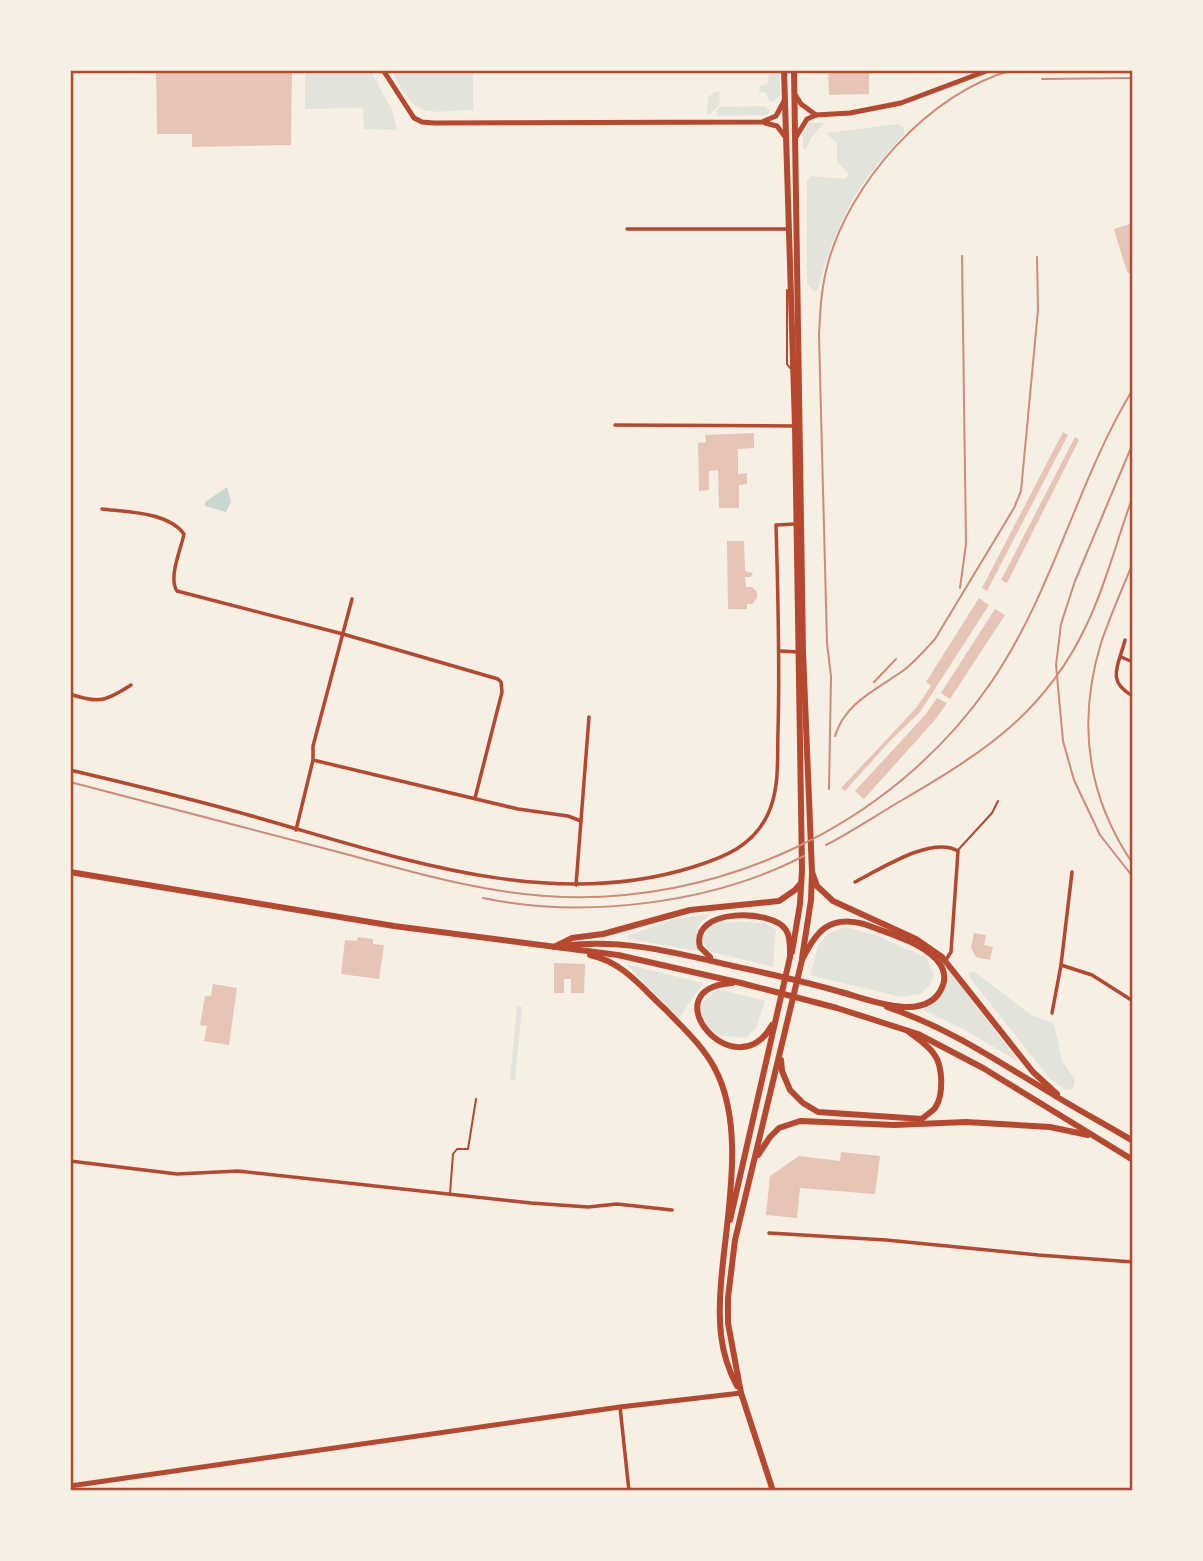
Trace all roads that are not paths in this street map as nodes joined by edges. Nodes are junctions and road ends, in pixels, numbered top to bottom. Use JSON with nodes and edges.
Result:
{"nodes":[{"id":1,"x":383,"y":70,"type":"edge"},
{"id":2,"x":784,"y":70,"type":"edge"},
{"id":3,"x":794,"y":70,"type":"edge"},
{"id":4,"x":989,"y":70,"type":"edge"},
{"id":5,"x":795,"y":92,"type":"junction"},
{"id":6,"x":784,"y":100,"type":"junction"},
{"id":7,"x":816,"y":115,"type":"junction"},
{"id":8,"x":762,"y":122,"type":"junction"},
{"id":9,"x":796,"y":137,"type":"junction"},
{"id":10,"x":786,"y":138,"type":"junction"},
{"id":11,"x":627,"y":229,"type":"dead end"},
{"id":12,"x":788,"y":229,"type":"junction"},
{"id":13,"x":615,"y":425,"type":"dead end"},
{"id":14,"x":795,"y":426,"type":"junction"},
{"id":15,"x":102,"y":509,"type":"dead end"},
{"id":16,"x":797,"y":524,"type":"junction"},
{"id":17,"x":352,"y":599,"type":"dead end"},
{"id":18,"x":343,"y":635,"type":"junction"},
{"id":19,"x":1125,"y":640,"type":"dead end"},
{"id":20,"x":780,"y":651,"type":"junction"},
{"id":21,"x":799,"y":652,"type":"junction"},
{"id":22,"x":1121,"y":657,"type":"junction"},
{"id":23,"x":1133,"y":662,"type":"edge"},
{"id":24,"x":131,"y":685,"type":"dead end"},
{"id":25,"x":70,"y":694,"type":"edge"},
{"id":26,"x":1133,"y":696,"type":"edge"},
{"id":27,"x":589,"y":717,"type":"dead end"},
{"id":28,"x":313,"y":760,"type":"junction"},
{"id":29,"x":70,"y":769,"type":"edge"},
{"id":30,"x":475,"y":798,"type":"junction"},
{"id":31,"x":998,"y":801,"type":"dead end"},
{"id":32,"x":582,"y":821,"type":"junction"},
{"id":33,"x":296,"y":830,"type":"junction"},
{"id":34,"x":957,"y":851,"type":"junction"},
{"id":35,"x":812,"y":869,"type":"junction"},
{"id":36,"x":70,"y":872,"type":"edge"},
{"id":37,"x":1072,"y":872,"type":"dead end"},
{"id":38,"x":803,"y":881,"type":"junction"},
{"id":39,"x":855,"y":882,"type":"dead end"},
{"id":40,"x":576,"y":885,"type":"junction"},
{"id":41,"x":554,"y":947,"type":"junction"},
{"id":42,"x":790,"y":957,"type":"junction"},
{"id":43,"x":802,"y":960,"type":"junction"},
{"id":44,"x":945,"y":961,"type":"junction"},
{"id":45,"x":1062,"y":965,"type":"junction"},
{"id":46,"x":771,"y":974,"type":"junction"},
{"id":47,"x":741,"y":982,"type":"junction"},
{"id":48,"x":841,"y":992,"type":"junction"},
{"id":49,"x":1133,"y":1001,"type":"edge"},
{"id":50,"x":1052,"y":1013,"type":"dead end"},
{"id":51,"x":776,"y":1018,"type":"junction"},
{"id":52,"x":904,"y":1028,"type":"junction"},
{"id":53,"x":781,"y":1047,"type":"junction"},
{"id":54,"x":475,"y":1099,"type":"dead end"},
{"id":55,"x":1078,"y":1110,"type":"junction"},
{"id":56,"x":1100,"y":1139,"type":"junction"},
{"id":57,"x":1133,"y":1140,"type":"edge"},
{"id":58,"x":1133,"y":1160,"type":"edge"},
{"id":59,"x":70,"y":1161,"type":"edge"},
{"id":60,"x":753,"y":1166,"type":"junction"},
{"id":61,"x":450,"y":1195,"type":"junction"},
{"id":62,"x":672,"y":1210,"type":"dead end"},
{"id":63,"x":769,"y":1233,"type":"dead end"},
{"id":64,"x":726,"y":1239,"type":"junction"},
{"id":65,"x":1133,"y":1262,"type":"edge"},
{"id":66,"x":741,"y":1393,"type":"junction"},
{"id":67,"x":620,"y":1406,"type":"junction"},
{"id":68,"x":70,"y":1486,"type":"edge"},
{"id":69,"x":629,"y":1491,"type":"edge"},
{"id":70,"x":773,"y":1491,"type":"edge"}],
"edges":[{"from":1,"to":8,"type":"main road"},
{"from":2,"to":6,"type":"main road"},
{"from":3,"to":5,"type":"main road"},
{"from":4,"to":7,"type":"main road"},
{"from":5,"to":7,"type":"main road"},
{"from":5,"to":9,"type":"main road"},
{"from":6,"to":8,"type":"main road"},
{"from":6,"to":10,"type":"main road"},
{"from":7,"to":9,"type":"main road"},
{"from":8,"to":10,"type":"main road"},
{"from":9,"to":35,"type":"main road"},
{"from":10,"to":12,"type":"main road"},
{"from":11,"to":12,"type":"street"},
{"from":12,"to":14,"type":"main road"},
{"from":13,"to":14,"type":"street"},
{"from":14,"to":16,"type":"main road"},
{"from":15,"to":18,"type":"street"},
{"from":16,"to":20,"type":"street"},
{"from":16,"to":21,"type":"main road"},
{"from":17,"to":18,"type":"street"},
{"from":18,"to":28,"type":"street"},
{"from":18,"to":30,"type":"street"},
{"from":19,"to":22,"type":"street"},
{"from":20,"to":21,"type":"street"},
{"from":20,"to":40,"type":"street"},
{"from":21,"to":38,"type":"main road"},
{"from":22,"to":23,"type":"street"},
{"from":22,"to":26,"type":"street"},
{"from":24,"to":25,"type":"street"},
{"from":27,"to":32,"type":"street"},
{"from":28,"to":30,"type":"street"},
{"from":28,"to":33,"type":"street"},
{"from":29,"to":33,"type":"street"},
{"from":30,"to":32,"type":"street"},
{"from":31,"to":34,"type":"lane"},
{"from":32,"to":40,"type":"street"},
{"from":33,"to":40,"type":"street"},
{"from":34,"to":39,"type":"street"},
{"from":34,"to":44,"type":"street"},
{"from":35,"to":43,"type":"main road"},
{"from":35,"to":44,"type":"main road"},
{"from":36,"to":41,"type":"main road"},
{"from":37,"to":45,"type":"street"},
{"from":38,"to":41,"type":"main road"},
{"from":38,"to":42,"type":"main road"},
{"from":41,"to":46,"type":"main road"},
{"from":41,"to":47,"type":"main road"},
{"from":41,"to":64,"type":"main road"},
{"from":42,"to":46,"type":"main road"},
{"from":42,"to":51,"type":"main road"},
{"from":43,"to":48,"type":"main road"},
{"from":43,"to":53,"type":"main road"},
{"from":44,"to":55,"type":"main road"},
{"from":45,"to":49,"type":"street"},
{"from":45,"to":50,"type":"street"},
{"from":46,"to":48,"type":"main road"},
{"from":47,"to":51,"type":"main road"},
{"from":47,"to":52,"type":"main road"},
{"from":48,"to":55,"type":"main road"},
{"from":51,"to":64,"type":"main road"},
{"from":52,"to":53,"type":"main road"},
{"from":52,"to":56,"type":"main road"},
{"from":53,"to":60,"type":"main road"},
{"from":54,"to":61,"type":"lane"},
{"from":55,"to":57,"type":"main road"},
{"from":56,"to":58,"type":"main road"},
{"from":56,"to":60,"type":"main road"},
{"from":59,"to":61,"type":"street"},
{"from":60,"to":66,"type":"main road"},
{"from":61,"to":62,"type":"street"},
{"from":63,"to":65,"type":"street"},
{"from":64,"to":66,"type":"main road"},
{"from":66,"to":67,"type":"main road"},
{"from":66,"to":70,"type":"main road"},
{"from":67,"to":68,"type":"main road"},
{"from":67,"to":69,"type":"street"}]}
